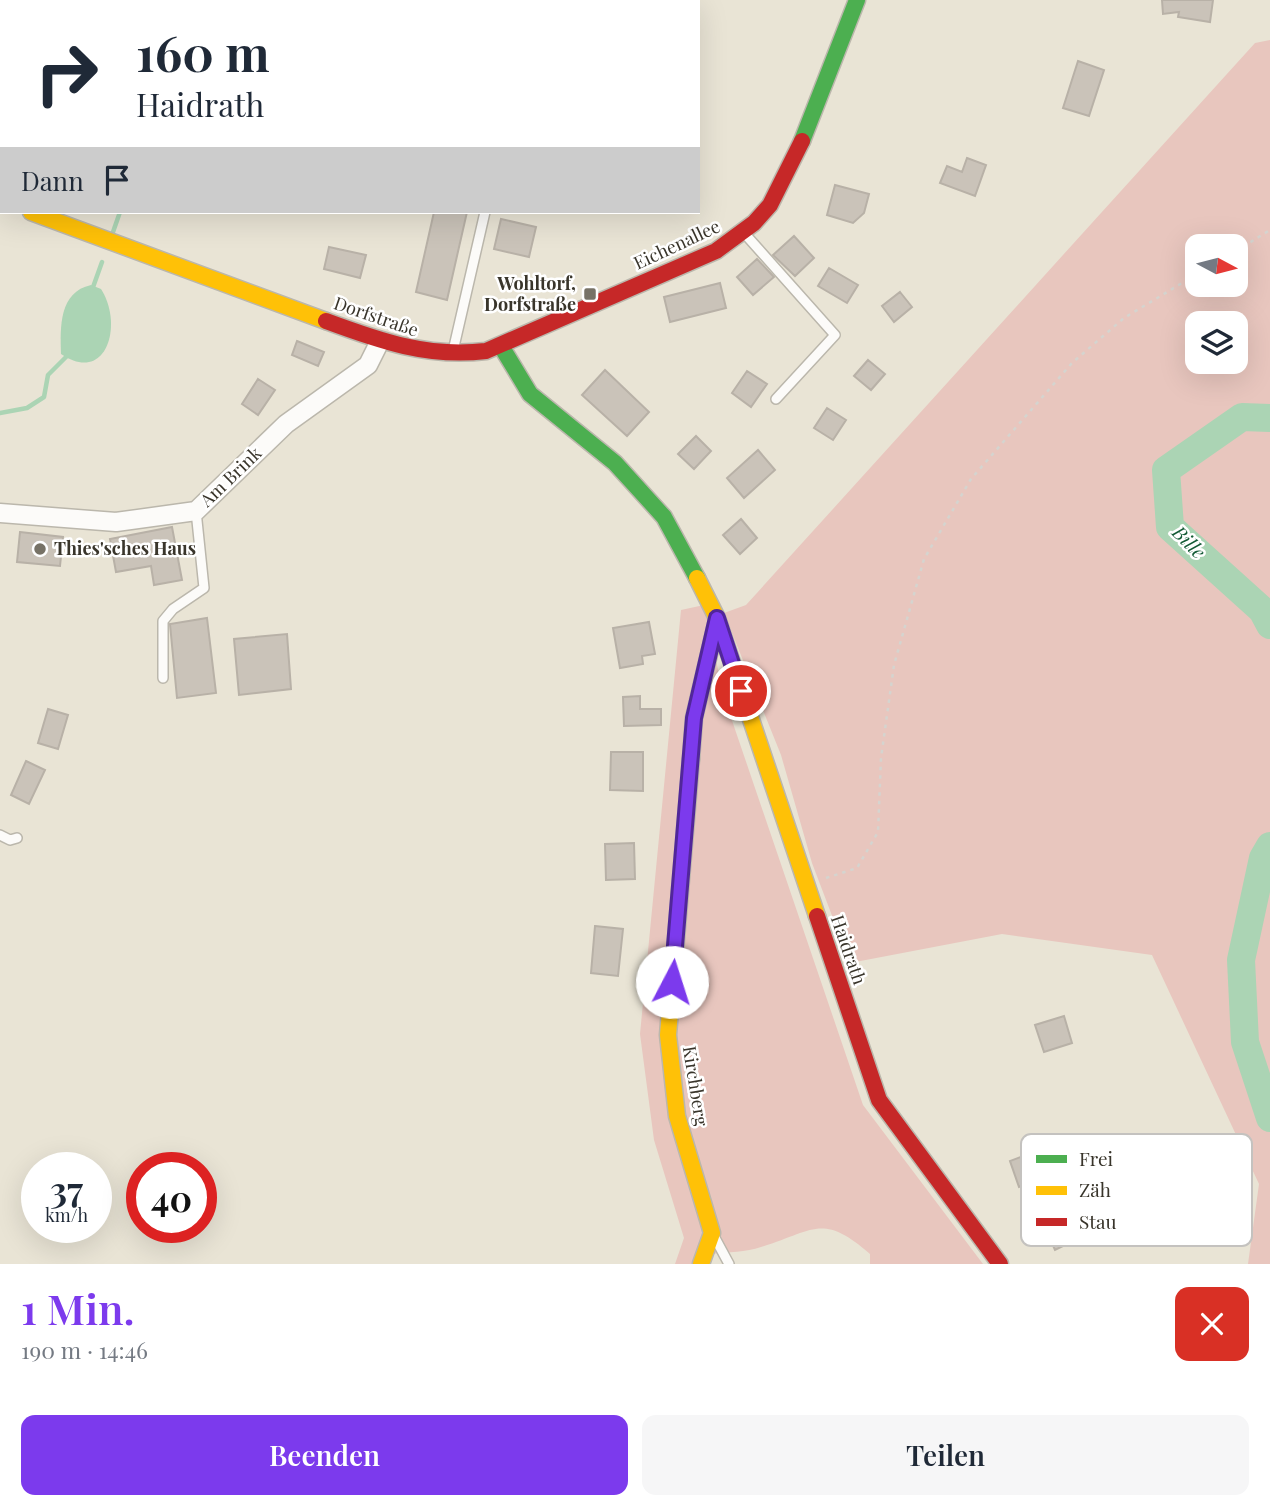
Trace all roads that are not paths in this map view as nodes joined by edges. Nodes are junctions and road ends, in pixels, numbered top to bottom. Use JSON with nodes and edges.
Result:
{"nodes":[{"id":1,"x":858,"y":0,"type":"edge"},
{"id":2,"x":35,"y":214,"type":"edge"},
{"id":3,"x":485,"y":214,"type":"edge"},
{"id":4,"x":744,"y":233,"type":"junction"},
{"id":5,"x":380,"y":341,"type":"junction"},
{"id":6,"x":501,"y":346,"type":"junction"},
{"id":7,"x":452,"y":356,"type":"junction"},
{"id":8,"x":776,"y":399,"type":"dead end"},
{"id":9,"x":196,"y":511,"type":"junction"},
{"id":10,"x":0,"y":513,"type":"edge"},
{"id":11,"x":717,"y":618,"type":"junction"},
{"id":12,"x":163,"y":678,"type":"dead end"},
{"id":13,"x":0,"y":835,"type":"edge"},
{"id":14,"x":17,"y":838,"type":"dead end"},
{"id":15,"x":712,"y":1233,"type":"junction"},
{"id":16,"x":701,"y":1264,"type":"edge"},
{"id":17,"x":729,"y":1264,"type":"edge"},
{"id":18,"x":1000,"y":1264,"type":"edge"}],
"edges":[{"from":1,"to":4,"type":"street","name":"Eichenallee"},
{"from":2,"to":5,"type":"street","name":"Dorfstraße"},
{"from":3,"to":7,"type":"lane"},
{"from":4,"to":6,"type":"street","name":"Eichenallee"},
{"from":4,"to":8,"type":"lane"},
{"from":5,"to":7,"type":"street","name":"Dorfstraße"},
{"from":5,"to":9,"type":"street","name":"Am Brink"},
{"from":6,"to":7,"type":"street","name":"Dorfstraße"},
{"from":6,"to":11,"type":"street"},
{"from":9,"to":10,"type":"street","name":"Am Brink"},
{"from":9,"to":12,"type":"lane"},
{"from":11,"to":15,"type":"street","name":"Kirchberg"},
{"from":11,"to":18,"type":"street","name":"Haidrath"},
{"from":13,"to":14,"type":"lane"},
{"from":15,"to":16,"type":"street"},
{"from":15,"to":17,"type":"lane"}]}
